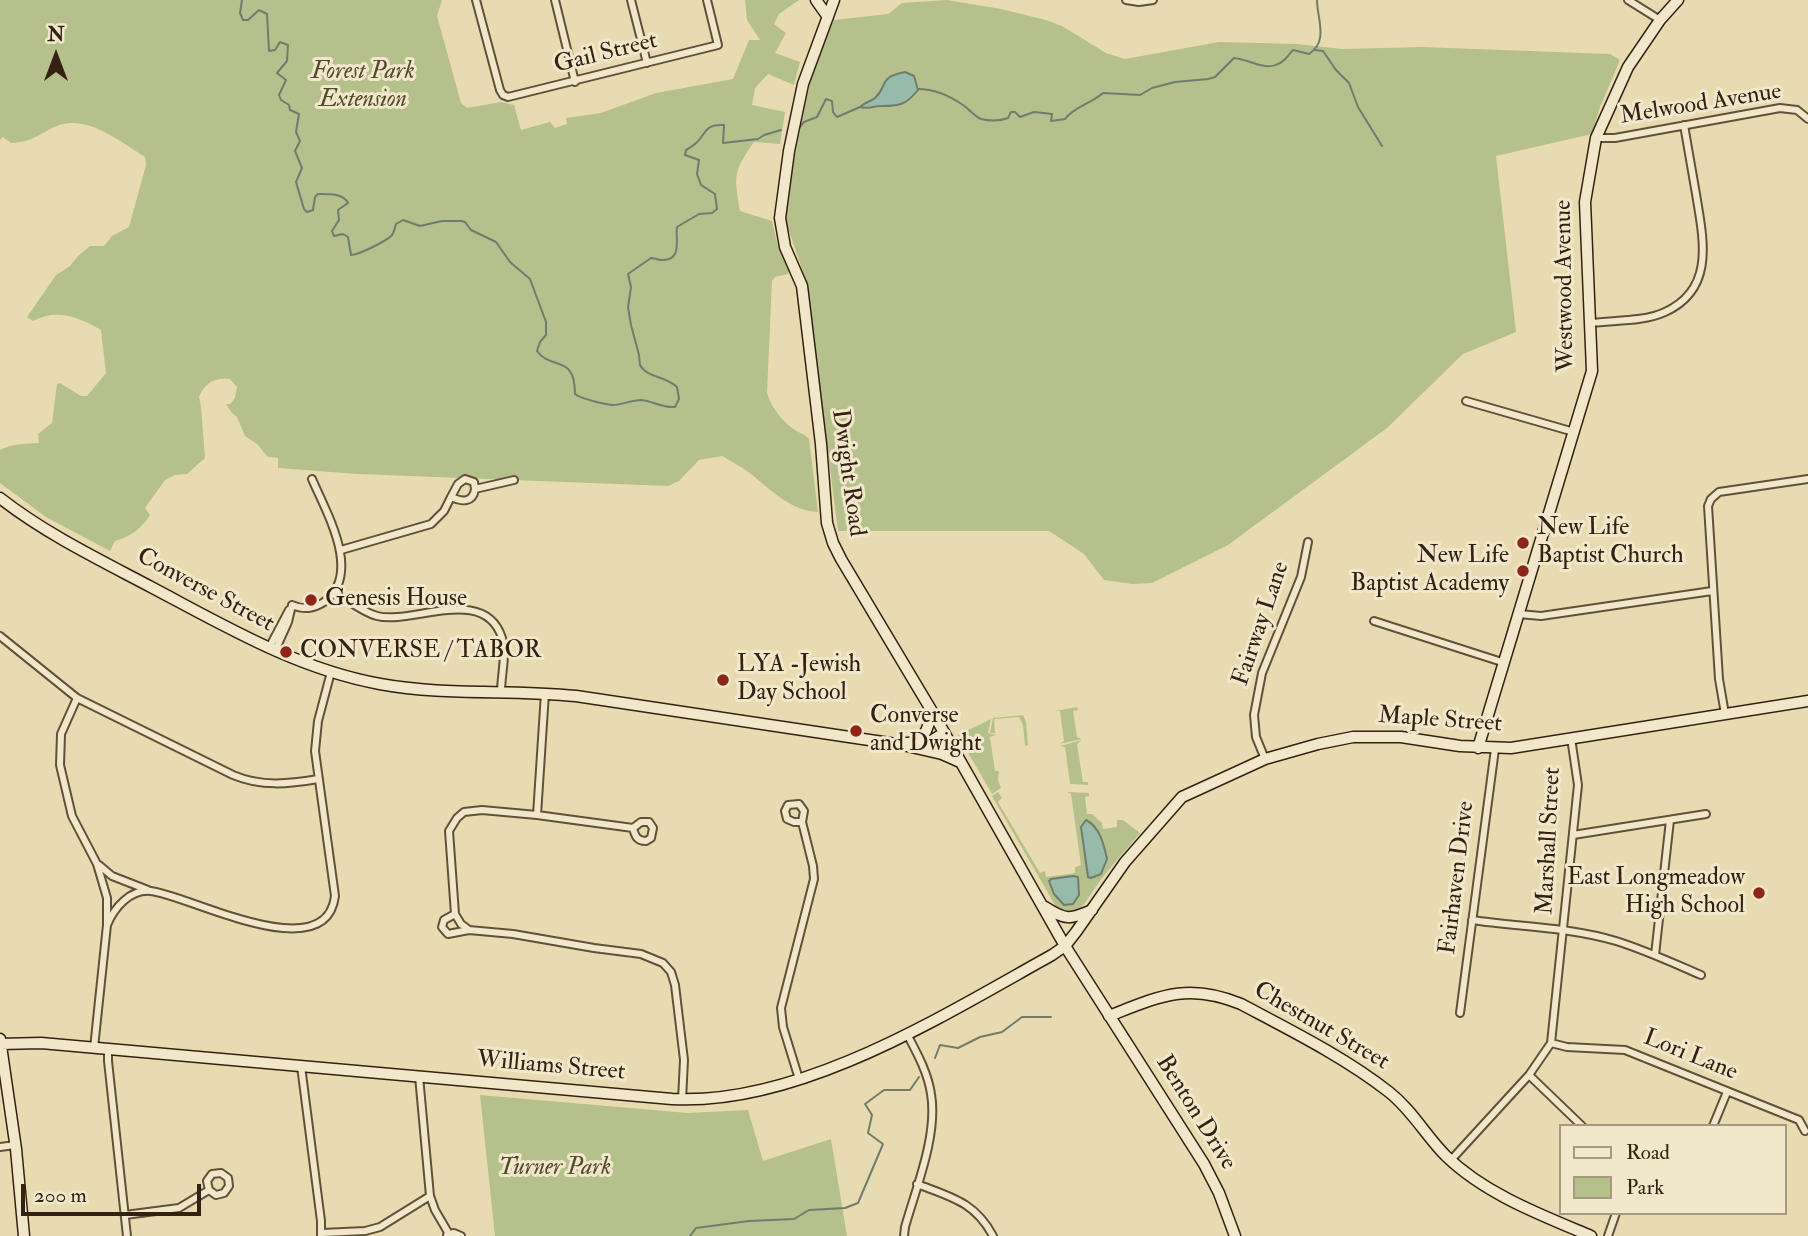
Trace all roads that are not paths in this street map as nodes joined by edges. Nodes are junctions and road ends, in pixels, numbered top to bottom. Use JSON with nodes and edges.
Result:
{"nodes":[{"id":1,"x":477,"y":0,"type":"edge"},
{"id":2,"x":555,"y":0,"type":"edge"},
{"id":3,"x":631,"y":0,"type":"edge"},
{"id":4,"x":707,"y":0,"type":"edge"},
{"id":5,"x":816,"y":0,"type":"edge"},
{"id":6,"x":834,"y":0,"type":"edge"},
{"id":7,"x":1126,"y":0,"type":"edge"},
{"id":8,"x":1153,"y":0,"type":"edge"},
{"id":9,"x":1628,"y":0,"type":"edge"},
{"id":10,"x":1678,"y":0,"type":"edge"},
{"id":11,"x":828,"y":17,"type":"junction"},
{"id":12,"x":1660,"y":20,"type":"junction"},
{"id":13,"x":647,"y":63,"type":"junction"},
{"id":14,"x":575,"y":82,"type":"junction"},
{"id":15,"x":1808,"y":119,"type":"edge"},
{"id":16,"x":1684,"y":125,"type":"junction"},
{"id":17,"x":1596,"y":138,"type":"junction"},
{"id":18,"x":1591,"y":323,"type":"junction"},
{"id":19,"x":1466,"y":401,"type":"dead end"},
{"id":20,"x":1574,"y":432,"type":"junction"},
{"id":21,"x":312,"y":479,"type":"dead end"},
{"id":22,"x":1808,"y":479,"type":"edge"},
{"id":23,"x":514,"y":480,"type":"dead end"},
{"id":24,"x":475,"y":489,"type":"junction"},
{"id":25,"x":452,"y":497,"type":"junction"},
{"id":26,"x":0,"y":498,"type":"edge"},
{"id":27,"x":1308,"y":542,"type":"dead end"},
{"id":28,"x":341,"y":550,"type":"junction"},
{"id":29,"x":1712,"y":591,"type":"junction"},
{"id":30,"x":335,"y":592,"type":"junction"},
{"id":31,"x":1519,"y":614,"type":"junction"},
{"id":32,"x":1374,"y":621,"type":"dead end"},
{"id":33,"x":0,"y":636,"type":"edge"},
{"id":34,"x":272,"y":650,"type":"junction"},
{"id":35,"x":1505,"y":663,"type":"junction"},
{"id":36,"x":331,"y":672,"type":"junction"},
{"id":37,"x":501,"y":692,"type":"junction"},
{"id":38,"x":545,"y":693,"type":"junction"},
{"id":39,"x":77,"y":698,"type":"junction"},
{"id":40,"x":1808,"y":701,"type":"edge"},
{"id":41,"x":933,"y":713,"type":"junction"},
{"id":42,"x":1725,"y":714,"type":"junction"},
{"id":43,"x":944,"y":733,"type":"junction"},
{"id":44,"x":1571,"y":738,"type":"junction"},
{"id":45,"x":917,"y":744,"type":"junction"},
{"id":46,"x":905,"y":745,"type":"junction"},
{"id":47,"x":1478,"y":748,"type":"junction"},
{"id":48,"x":1495,"y":748,"type":"junction"},
{"id":49,"x":1265,"y":759,"type":"junction"},
{"id":50,"x":960,"y":762,"type":"junction"},
{"id":51,"x":318,"y":779,"type":"junction"},
{"id":52,"x":1706,"y":814,"type":"dead end"},
{"id":53,"x":537,"y":815,"type":"junction"},
{"id":54,"x":1670,"y":820,"type":"junction"},
{"id":55,"x":802,"y":822,"type":"dead end"},
{"id":56,"x":633,"y":828,"type":"dead end"},
{"id":57,"x":1573,"y":835,"type":"junction"},
{"id":58,"x":97,"y":864,"type":"junction"},
{"id":59,"x":149,"y":890,"type":"junction"},
{"id":60,"x":1042,"y":904,"type":"junction"},
{"id":61,"x":1092,"y":910,"type":"junction"},
{"id":62,"x":455,"y":914,"type":"junction"},
{"id":63,"x":1472,"y":920,"type":"junction"},
{"id":64,"x":107,"y":925,"type":"junction"},
{"id":65,"x":469,"y":930,"type":"junction"},
{"id":66,"x":1563,"y":931,"type":"junction"},
{"id":67,"x":1065,"y":946,"type":"junction"},
{"id":68,"x":1655,"y":955,"type":"junction"},
{"id":69,"x":1701,"y":975,"type":"dead end"},
{"id":70,"x":1460,"y":1013,"type":"dead end"},
{"id":71,"x":1110,"y":1016,"type":"junction"},
{"id":72,"x":907,"y":1034,"type":"junction"},
{"id":73,"x":0,"y":1042,"type":"edge"},
{"id":74,"x":1551,"y":1042,"type":"junction"},
{"id":75,"x":94,"y":1048,"type":"junction"},
{"id":76,"x":108,"y":1049,"type":"junction"},
{"id":77,"x":301,"y":1066,"type":"junction"},
{"id":78,"x":1529,"y":1075,"type":"junction"},
{"id":79,"x":419,"y":1076,"type":"junction"},
{"id":80,"x":799,"y":1079,"type":"junction"},
{"id":81,"x":1727,"y":1092,"type":"junction"},
{"id":82,"x":682,"y":1100,"type":"junction"},
{"id":83,"x":1579,"y":1124,"type":"edge"},
{"id":84,"x":1714,"y":1124,"type":"edge"},
{"id":85,"x":1805,"y":1131,"type":"dead end"},
{"id":86,"x":15,"y":1145,"type":"junction"},
{"id":87,"x":0,"y":1147,"type":"edge"},
{"id":88,"x":1451,"y":1160,"type":"junction"},
{"id":89,"x":917,"y":1185,"type":"junction"},
{"id":90,"x":209,"y":1190,"type":"dead end"},
{"id":91,"x":430,"y":1196,"type":"junction"},
{"id":92,"x":125,"y":1215,"type":"junction"},
{"id":93,"x":1615,"y":1215,"type":"edge"},
{"id":94,"x":377,"y":1232,"type":"edge"},
{"id":95,"x":321,"y":1234,"type":"edge"},
{"id":96,"x":448,"y":1235,"type":"edge"},
{"id":97,"x":24,"y":1236,"type":"edge"},
{"id":98,"x":127,"y":1236,"type":"edge"},
{"id":99,"x":461,"y":1236,"type":"edge"},
{"id":100,"x":904,"y":1236,"type":"edge"},
{"id":101,"x":993,"y":1236,"type":"edge"},
{"id":102,"x":1235,"y":1236,"type":"edge"},
{"id":103,"x":1591,"y":1236,"type":"edge"},
{"id":104,"x":1608,"y":1236,"type":"edge"}],
"edges":[{"from":1,"to":14,"type":"street","name":"Gail Street"},
{"from":2,"to":14,"type":"street"},
{"from":3,"to":13,"type":"street"},
{"from":4,"to":13,"type":"street","name":"Gail Street"},
{"from":5,"to":11,"type":"main road"},
{"from":6,"to":11,"type":"main road","name":"Dwight Road"},
{"from":7,"to":8,"type":"street"},
{"from":9,"to":12,"type":"street"},
{"from":10,"to":12,"type":"main road","name":"Westwood Avenue"},
{"from":11,"to":41,"type":"main road","name":"Dwight Road"},
{"from":12,"to":17,"type":"main road","name":"Westwood Avenue"},
{"from":13,"to":14,"type":"street","name":"Gail Street"},
{"from":15,"to":16,"type":"street","name":"Melwood Avenue"},
{"from":16,"to":17,"type":"street","name":"Melwood Avenue"},
{"from":16,"to":18,"type":"street"},
{"from":17,"to":18,"type":"main road","name":"Westwood Avenue"},
{"from":18,"to":20,"type":"main road","name":"Westwood Avenue"},
{"from":19,"to":20,"type":"street"},
{"from":20,"to":31,"type":"main road","name":"Westwood Avenue"},
{"from":21,"to":28,"type":"street"},
{"from":22,"to":29,"type":"street"},
{"from":23,"to":24,"type":"street"},
{"from":24,"to":25,"type":"street"},
{"from":24,"to":25,"type":"street"},
{"from":25,"to":28,"type":"street"},
{"from":26,"to":34,"type":"main road","name":"Converse Street"},
{"from":27,"to":49,"type":"street","name":"Fairway Lane"},
{"from":28,"to":30,"type":"street"},
{"from":29,"to":31,"type":"street"},
{"from":29,"to":42,"type":"street"},
{"from":30,"to":34,"type":"street"},
{"from":30,"to":37,"type":"street"},
{"from":31,"to":35,"type":"main road","name":"Westwood Avenue"},
{"from":32,"to":35,"type":"street"},
{"from":33,"to":39,"type":"street"},
{"from":34,"to":36,"type":"main road","name":"Converse Street"},
{"from":35,"to":47,"type":"main road","name":"Westwood Avenue"},
{"from":36,"to":37,"type":"main road","name":"Converse Street"},
{"from":36,"to":51,"type":"street"},
{"from":37,"to":38,"type":"main road","name":"Converse Street"},
{"from":38,"to":46,"type":"main road","name":"Converse Street"},
{"from":38,"to":53,"type":"street"},
{"from":39,"to":51,"type":"street"},
{"from":39,"to":58,"type":"street"},
{"from":40,"to":42,"type":"main road","name":"Maple Street"},
{"from":41,"to":43,"type":"main road","name":"Dwight Road"},
{"from":41,"to":45,"type":"main road"},
{"from":42,"to":44,"type":"main road","name":"Maple Street"},
{"from":43,"to":45,"type":"main road","name":"Converse Street"},
{"from":43,"to":50,"type":"main road","name":"Dwight Road"},
{"from":44,"to":48,"type":"main road","name":"Maple Street"},
{"from":44,"to":57,"type":"street","name":"Marshall Street"},
{"from":45,"to":46,"type":"main road","name":"Converse Street"},
{"from":46,"to":50,"type":"main road"},
{"from":47,"to":48,"type":"main road","name":"Maple Street"},
{"from":47,"to":49,"type":"main road","name":"Maple Street"},
{"from":48,"to":63,"type":"street","name":"Fairhaven Drive"},
{"from":49,"to":61,"type":"main road","name":"Maple Street"},
{"from":50,"to":60,"type":"main road","name":"Dwight Road"},
{"from":51,"to":59,"type":"street"},
{"from":52,"to":54,"type":"street"},
{"from":53,"to":56,"type":"street"},
{"from":53,"to":62,"type":"street"},
{"from":54,"to":57,"type":"street"},
{"from":54,"to":68,"type":"street"},
{"from":55,"to":80,"type":"street"},
{"from":57,"to":66,"type":"street","name":"Marshall Street"},
{"from":58,"to":59,"type":"street"},
{"from":58,"to":64,"type":"street"},
{"from":59,"to":64,"type":"street"},
{"from":60,"to":61,"type":"main road"},
{"from":60,"to":67,"type":"main road","name":"Dwight Road"},
{"from":61,"to":67,"type":"main road","name":"Maple Street"},
{"from":62,"to":65,"type":"street"},
{"from":62,"to":65,"type":"street"},
{"from":63,"to":66,"type":"street"},
{"from":63,"to":70,"type":"street","name":"Fairhaven Drive"},
{"from":64,"to":75,"type":"street"},
{"from":65,"to":82,"type":"street"},
{"from":66,"to":68,"type":"street"},
{"from":66,"to":74,"type":"street","name":"Marshall Street"},
{"from":67,"to":71,"type":"main road","name":"Dwight Road"},
{"from":67,"to":72,"type":"main road","name":"Williams Street"},
{"from":68,"to":69,"type":"street"},
{"from":71,"to":88,"type":"main road","name":"Chestnut Street"},
{"from":71,"to":102,"type":"main road","name":"Benton Drive"},
{"from":72,"to":80,"type":"main road","name":"Williams Street"},
{"from":72,"to":89,"type":"street"},
{"from":73,"to":75,"type":"main road","name":"Williams Street"},
{"from":73,"to":86,"type":"main road"},
{"from":74,"to":78,"type":"street","name":"Marshall Street"},
{"from":74,"to":81,"type":"street","name":"Lori Lane"},
{"from":75,"to":76,"type":"main road","name":"Williams Street"},
{"from":76,"to":77,"type":"main road","name":"Williams Street"},
{"from":76,"to":92,"type":"street"},
{"from":77,"to":79,"type":"main road","name":"Williams Street"},
{"from":77,"to":95,"type":"street"},
{"from":78,"to":83,"type":"street"},
{"from":78,"to":88,"type":"street","name":"Marshall Street"},
{"from":79,"to":82,"type":"main road","name":"Williams Street"},
{"from":79,"to":91,"type":"street"},
{"from":80,"to":82,"type":"main road","name":"Williams Street"},
{"from":81,"to":84,"type":"street"},
{"from":81,"to":85,"type":"street","name":"Lori Lane"},
{"from":86,"to":87,"type":"street"},
{"from":86,"to":97,"type":"main road"},
{"from":88,"to":103,"type":"main road","name":"Chestnut Street"},
{"from":89,"to":100,"type":"street"},
{"from":89,"to":101,"type":"street"},
{"from":90,"to":92,"type":"street"},
{"from":91,"to":94,"type":"street"},
{"from":91,"to":96,"type":"street"},
{"from":92,"to":98,"type":"street"},
{"from":93,"to":104,"type":"street"},
{"from":94,"to":95,"type":"street"},
{"from":96,"to":99,"type":"street"}]}
